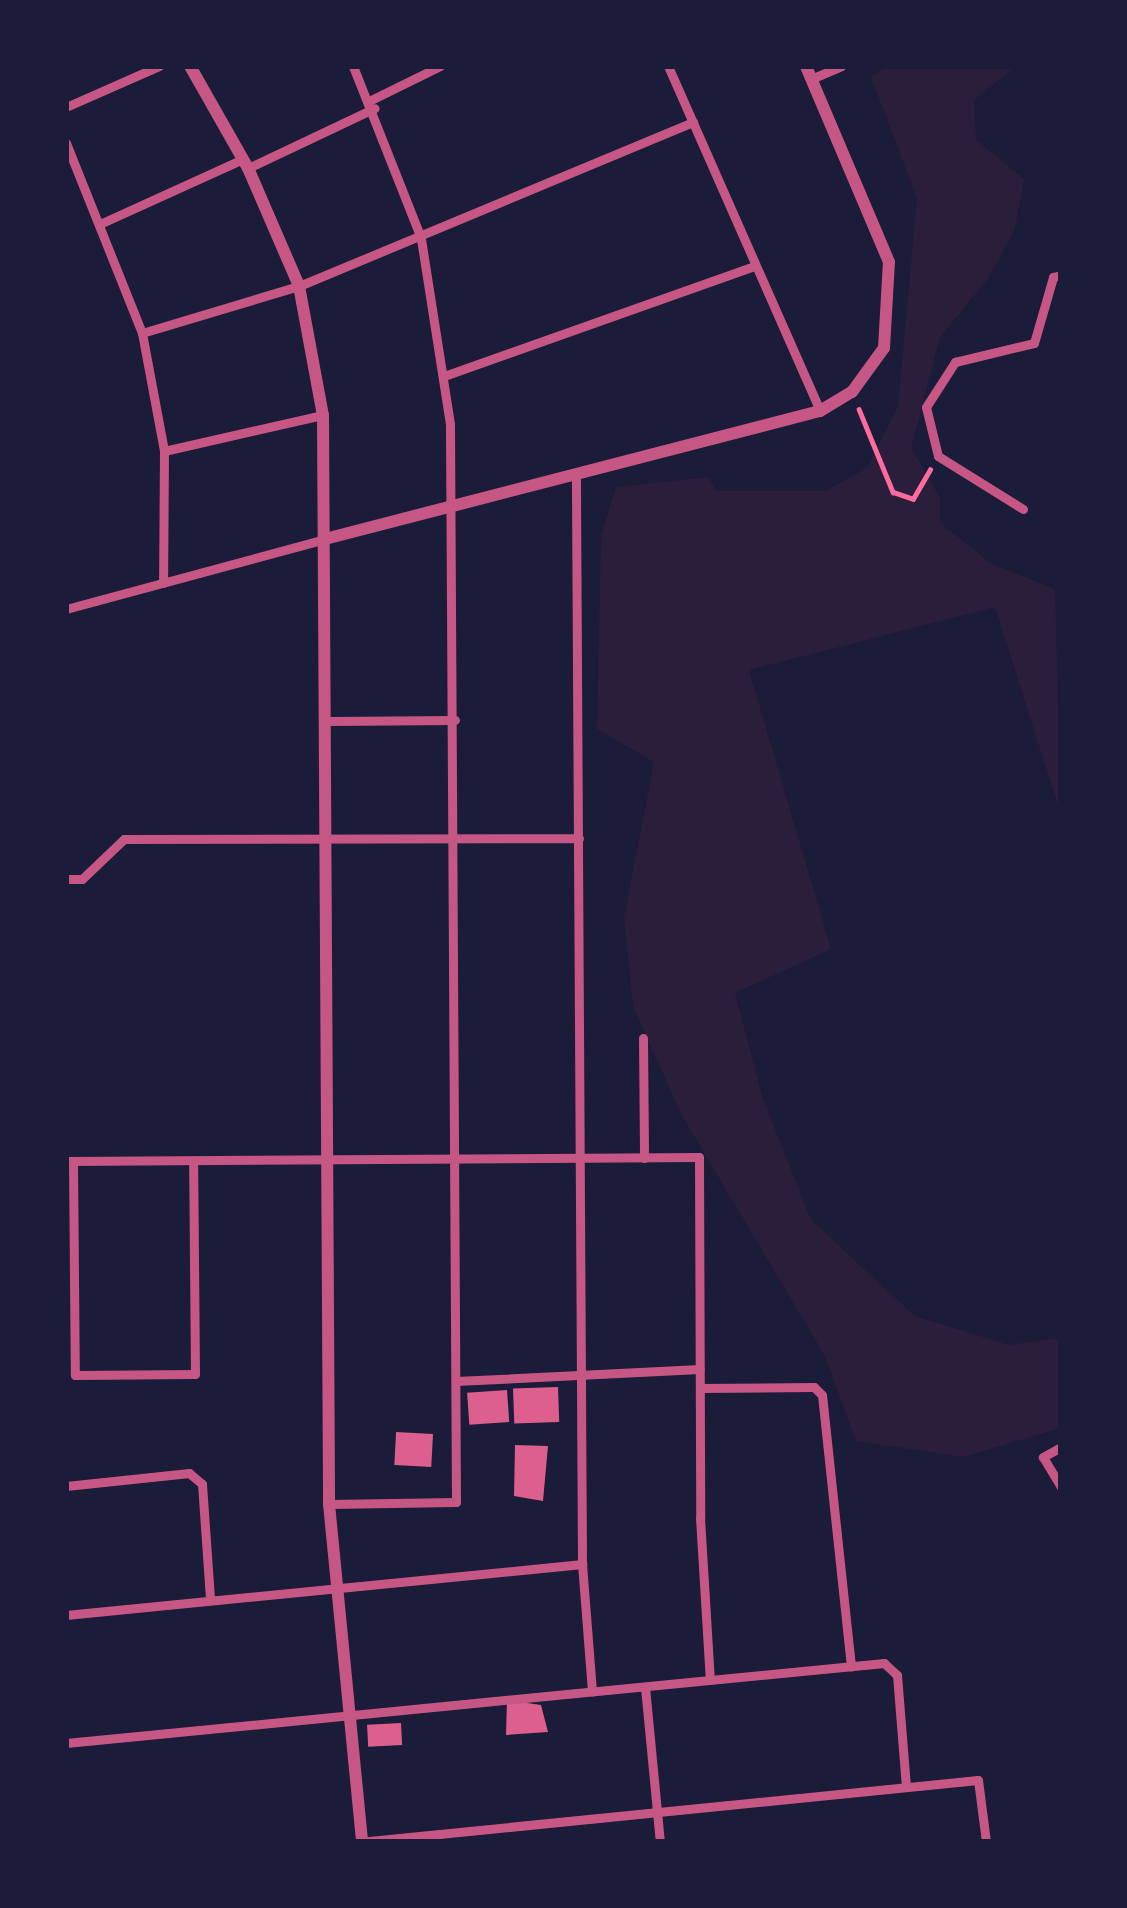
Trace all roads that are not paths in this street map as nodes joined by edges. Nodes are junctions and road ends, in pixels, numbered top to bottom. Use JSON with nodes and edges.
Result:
{"nodes":[{"id":1,"x":159,"y":66,"type":"edge"},
{"id":2,"x":190,"y":66,"type":"edge"},
{"id":3,"x":352,"y":66,"type":"edge"},
{"id":4,"x":440,"y":66,"type":"edge"},
{"id":5,"x":668,"y":66,"type":"edge"},
{"id":6,"x":841,"y":66,"type":"edge"},
{"id":7,"x":809,"y":72,"type":"edge"},
{"id":8,"x":373,"y":104,"type":"junction"},
{"id":9,"x":66,"y":106,"type":"edge"},
{"id":10,"x":692,"y":122,"type":"junction"},
{"id":11,"x":66,"y":142,"type":"edge"},
{"id":12,"x":246,"y":164,"type":"junction"},
{"id":13,"x":102,"y":223,"type":"junction"},
{"id":14,"x":421,"y":238,"type":"junction"},
{"id":15,"x":755,"y":266,"type":"junction"},
{"id":16,"x":1061,"y":275,"type":"edge"},
{"id":17,"x":299,"y":286,"type":"junction"},
{"id":18,"x":142,"y":333,"type":"junction"},
{"id":19,"x":444,"y":376,"type":"junction"},
{"id":20,"x":820,"y":410,"type":"junction"},
{"id":21,"x":323,"y":415,"type":"junction"},
{"id":22,"x":164,"y":451,"type":"junction"},
{"id":23,"x":576,"y":476,"type":"junction"},
{"id":24,"x":454,"y":507,"type":"junction"},
{"id":25,"x":1023,"y":509,"type":"dead end"},
{"id":26,"x":325,"y":539,"type":"junction"},
{"id":27,"x":163,"y":583,"type":"junction"},
{"id":28,"x":66,"y":609,"type":"edge"},
{"id":29,"x":455,"y":720,"type":"junction"},
{"id":30,"x":328,"y":721,"type":"junction"},
{"id":31,"x":329,"y":838,"type":"junction"},
{"id":32,"x":455,"y":838,"type":"junction"},
{"id":33,"x":578,"y":838,"type":"junction"},
{"id":34,"x":66,"y":879,"type":"edge"},
{"id":35,"x":643,"y":1038,"type":"dead end"},
{"id":36,"x":579,"y":1158,"type":"junction"},
{"id":37,"x":644,"y":1158,"type":"junction"},
{"id":38,"x":455,"y":1159,"type":"junction"},
{"id":39,"x":326,"y":1160,"type":"junction"},
{"id":40,"x":69,"y":1161,"type":"edge"},
{"id":41,"x":193,"y":1161,"type":"junction"},
{"id":42,"x":700,"y":1369,"type":"junction"},
{"id":43,"x":577,"y":1375,"type":"junction"},
{"id":44,"x":456,"y":1381,"type":"junction"},
{"id":45,"x":700,"y":1388,"type":"junction"},
{"id":46,"x":1061,"y":1448,"type":"edge"},
{"id":47,"x":66,"y":1486,"type":"edge"},
{"id":48,"x":1061,"y":1487,"type":"edge"},
{"id":49,"x":329,"y":1504,"type":"junction"},
{"id":50,"x":582,"y":1564,"type":"junction"},
{"id":51,"x":336,"y":1587,"type":"junction"},
{"id":52,"x":210,"y":1599,"type":"junction"},
{"id":53,"x":66,"y":1615,"type":"edge"},
{"id":54,"x":851,"y":1666,"type":"junction"},
{"id":55,"x":710,"y":1680,"type":"junction"},
{"id":56,"x":645,"y":1687,"type":"junction"},
{"id":57,"x":592,"y":1692,"type":"junction"},
{"id":58,"x":349,"y":1715,"type":"junction"},
{"id":59,"x":66,"y":1743,"type":"edge"},
{"id":60,"x":906,"y":1787,"type":"junction"},
{"id":61,"x":657,"y":1812,"type":"junction"},
{"id":62,"x":361,"y":1842,"type":"edge"},
{"id":63,"x":660,"y":1842,"type":"edge"},
{"id":64,"x":986,"y":1842,"type":"edge"}],
"edges":[{"from":1,"to":9,"type":"street"},
{"from":2,"to":12,"type":"street"},
{"from":3,"to":8,"type":"street"},
{"from":4,"to":8,"type":"street"},
{"from":5,"to":10,"type":"street"},
{"from":6,"to":7,"type":"street"},
{"from":7,"to":20,"type":"street"},
{"from":8,"to":12,"type":"street"},
{"from":8,"to":14,"type":"street"},
{"from":10,"to":14,"type":"street"},
{"from":10,"to":15,"type":"street"},
{"from":11,"to":13,"type":"street"},
{"from":12,"to":13,"type":"street"},
{"from":12,"to":17,"type":"street"},
{"from":13,"to":18,"type":"street"},
{"from":14,"to":17,"type":"street"},
{"from":14,"to":19,"type":"street"},
{"from":15,"to":19,"type":"street"},
{"from":15,"to":20,"type":"street"},
{"from":16,"to":25,"type":"street"},
{"from":17,"to":18,"type":"street"},
{"from":17,"to":21,"type":"street"},
{"from":18,"to":22,"type":"street"},
{"from":19,"to":24,"type":"street"},
{"from":20,"to":23,"type":"street"},
{"from":21,"to":22,"type":"street"},
{"from":21,"to":26,"type":"street"},
{"from":22,"to":27,"type":"street"},
{"from":23,"to":24,"type":"street"},
{"from":23,"to":33,"type":"street"},
{"from":24,"to":26,"type":"street"},
{"from":24,"to":29,"type":"street"},
{"from":26,"to":27,"type":"street"},
{"from":26,"to":30,"type":"street"},
{"from":27,"to":28,"type":"street"},
{"from":29,"to":30,"type":"street"},
{"from":29,"to":32,"type":"street"},
{"from":30,"to":31,"type":"street"},
{"from":31,"to":32,"type":"street"},
{"from":31,"to":34,"type":"street"},
{"from":31,"to":39,"type":"street"},
{"from":32,"to":33,"type":"street"},
{"from":32,"to":38,"type":"street"},
{"from":33,"to":36,"type":"street"},
{"from":35,"to":37,"type":"street"},
{"from":36,"to":37,"type":"street"},
{"from":36,"to":38,"type":"street"},
{"from":36,"to":43,"type":"street"},
{"from":37,"to":42,"type":"street"},
{"from":38,"to":39,"type":"street"},
{"from":38,"to":44,"type":"street"},
{"from":39,"to":41,"type":"street"},
{"from":39,"to":49,"type":"street"},
{"from":40,"to":41,"type":"street"},
{"from":40,"to":41,"type":"street"},
{"from":42,"to":43,"type":"street"},
{"from":42,"to":45,"type":"street"},
{"from":43,"to":44,"type":"street"},
{"from":43,"to":50,"type":"street"},
{"from":44,"to":49,"type":"street"},
{"from":45,"to":54,"type":"street"},
{"from":45,"to":55,"type":"street"},
{"from":46,"to":48,"type":"street"},
{"from":47,"to":52,"type":"street"},
{"from":49,"to":51,"type":"street"},
{"from":50,"to":51,"type":"street"},
{"from":50,"to":57,"type":"street"},
{"from":51,"to":52,"type":"street"},
{"from":51,"to":58,"type":"street"},
{"from":52,"to":53,"type":"street"},
{"from":54,"to":55,"type":"street"},
{"from":54,"to":60,"type":"street"},
{"from":55,"to":56,"type":"street"},
{"from":56,"to":57,"type":"street"},
{"from":56,"to":61,"type":"street"},
{"from":57,"to":58,"type":"street"},
{"from":58,"to":59,"type":"street"},
{"from":58,"to":62,"type":"street"},
{"from":60,"to":61,"type":"street"},
{"from":60,"to":64,"type":"street"},
{"from":61,"to":62,"type":"street"},
{"from":61,"to":63,"type":"street"}]}
